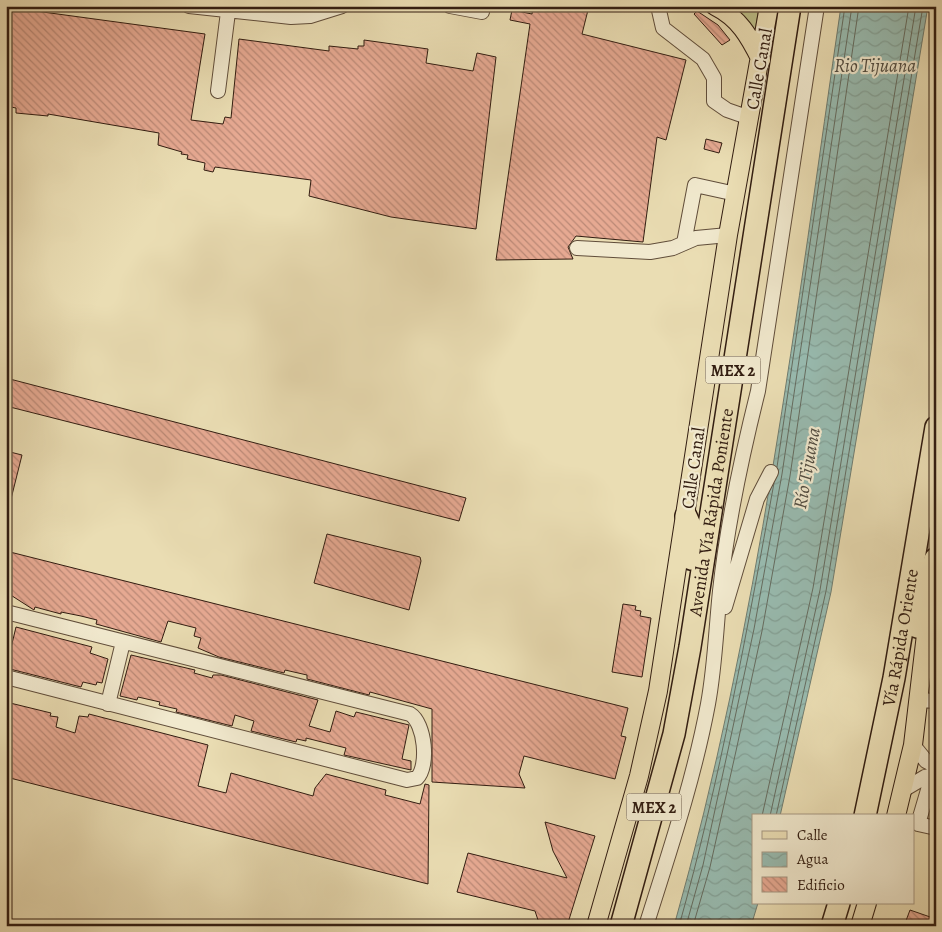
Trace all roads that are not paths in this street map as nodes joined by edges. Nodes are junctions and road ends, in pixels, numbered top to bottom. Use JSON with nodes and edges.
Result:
{"nodes":[{"id":1,"x":189,"y":6,"type":"edge"},
{"id":2,"x":342,"y":6,"type":"edge"},
{"id":3,"x":450,"y":6,"type":"edge"},
{"id":4,"x":658,"y":6,"type":"edge"},
{"id":5,"x":715,"y":6,"type":"edge"},
{"id":6,"x":769,"y":6,"type":"edge"},
{"id":7,"x":790,"y":6,"type":"edge"},
{"id":8,"x":817,"y":6,"type":"edge"},
{"id":9,"x":228,"y":12,"type":"junction"},
{"id":10,"x":482,"y":12,"type":"dead end"},
{"id":11,"x":761,"y":60,"type":"junction"},
{"id":12,"x":218,"y":91,"type":"dead end"},
{"id":13,"x":750,"y":118,"type":"junction"},
{"id":14,"x":736,"y":194,"type":"junction"},
{"id":15,"x":728,"y":235,"type":"junction"},
{"id":16,"x":684,"y":243,"type":"junction"},
{"id":17,"x":577,"y":248,"type":"dead end"},
{"id":18,"x":936,"y":427,"type":"edge"},
{"id":19,"x":771,"y":472,"type":"dead end"},
{"id":20,"x":686,"y":516,"type":"junction"},
{"id":21,"x":935,"y":557,"type":"edge"},
{"id":22,"x":6,"y":612,"type":"edge"},
{"id":23,"x":931,"y":627,"type":"edge"},
{"id":24,"x":718,"y":631,"type":"junction"},
{"id":25,"x":123,"y":642,"type":"junction"},
{"id":26,"x":6,"y":677,"type":"edge"},
{"id":27,"x":918,"y":700,"type":"junction"},
{"id":28,"x":936,"y":701,"type":"edge"},
{"id":29,"x":108,"y":704,"type":"junction"},
{"id":30,"x":674,"y":734,"type":"junction"},
{"id":31,"x":913,"y":746,"type":"junction"},
{"id":32,"x":935,"y":770,"type":"edge"},
{"id":33,"x":903,"y":790,"type":"junction"},
{"id":34,"x":866,"y":814,"type":"edge"},
{"id":35,"x":867,"y":814,"type":"edge"},
{"id":36,"x":897,"y":814,"type":"edge"},
{"id":37,"x":936,"y":828,"type":"edge"},
{"id":38,"x":635,"y":879,"type":"junction"},
{"id":39,"x":839,"y":904,"type":"edge"},
{"id":40,"x":867,"y":904,"type":"edge"},
{"id":41,"x":596,"y":926,"type":"edge"},
{"id":42,"x":610,"y":926,"type":"edge"},
{"id":43,"x":621,"y":926,"type":"edge"},
{"id":44,"x":646,"y":926,"type":"edge"},
{"id":45,"x":832,"y":926,"type":"edge"},
{"id":46,"x":860,"y":926,"type":"edge"}],
"edges":[{"from":1,"to":9,"type":"street"},
{"from":2,"to":9,"type":"street"},
{"from":3,"to":10,"type":"street"},
{"from":4,"to":13,"type":"street"},
{"from":5,"to":11,"type":"main road"},
{"from":6,"to":11,"type":"main road","name":"Calle Canal"},
{"from":7,"to":30,"type":"highway","name":"Avenida Vía Rápida Poniente","number":"MEX 2"},
{"from":8,"to":24,"type":"street"},
{"from":9,"to":12,"type":"street"},
{"from":11,"to":13,"type":"main road","name":"Calle Canal"},
{"from":13,"to":14,"type":"main road","name":"Calle Canal"},
{"from":14,"to":15,"type":"main road","name":"Calle Canal"},
{"from":14,"to":16,"type":"street"},
{"from":15,"to":16,"type":"street"},
{"from":15,"to":20,"type":"main road","name":"Calle Canal"},
{"from":16,"to":17,"type":"street"},
{"from":18,"to":34,"type":"highway","name":"Vía Rápida Oriente"},
{"from":19,"to":24,"type":"street"},
{"from":20,"to":30,"type":"highway"},
{"from":20,"to":41,"type":"main road","name":"Calle Canal"},
{"from":21,"to":23,"type":"main road"},
{"from":21,"to":35,"type":"highway"},
{"from":22,"to":25,"type":"street"},
{"from":23,"to":27,"type":"main road"},
{"from":24,"to":44,"type":"street"},
{"from":25,"to":29,"type":"street"},
{"from":25,"to":29,"type":"street"},
{"from":26,"to":29,"type":"street"},
{"from":27,"to":28,"type":"street"},
{"from":27,"to":31,"type":"main road"},
{"from":30,"to":38,"type":"highway","name":"Avenida Vía Rápida Poniente","number":"MEX 2"},
{"from":31,"to":32,"type":"street"},
{"from":31,"to":33,"type":"main road"},
{"from":32,"to":33,"type":"street"},
{"from":32,"to":37,"type":"street"},
{"from":33,"to":36,"type":"main road"},
{"from":38,"to":42,"type":"highway"},
{"from":38,"to":43,"type":"highway","name":"Avenida Vía Rápida Poniente","number":"MEX 2"},
{"from":39,"to":45,"type":"highway"},
{"from":40,"to":46,"type":"main road"}]}
